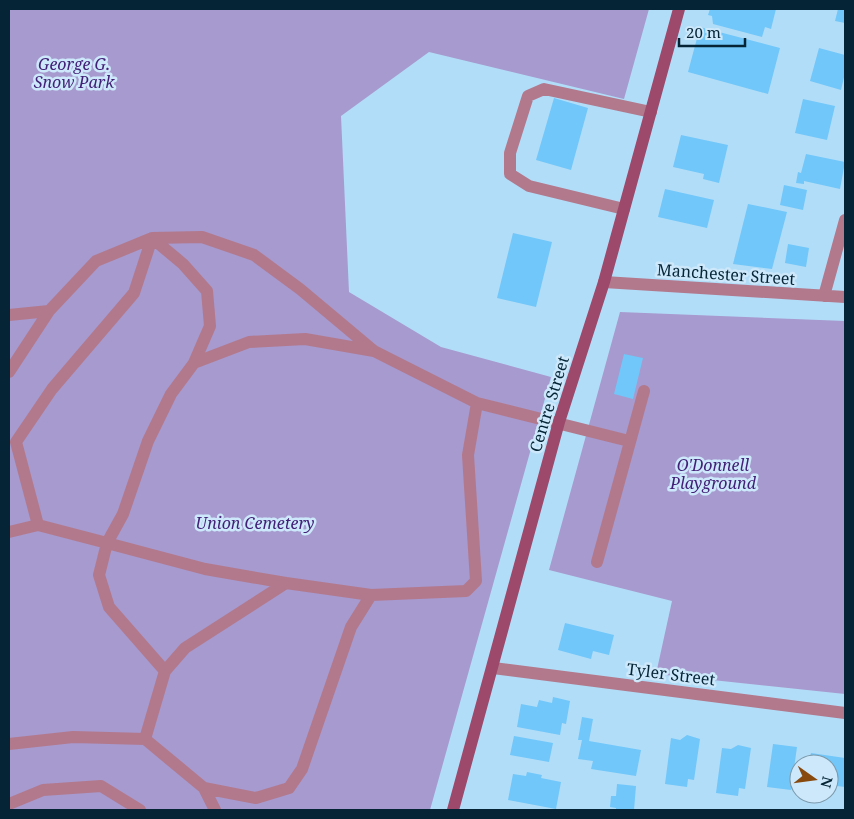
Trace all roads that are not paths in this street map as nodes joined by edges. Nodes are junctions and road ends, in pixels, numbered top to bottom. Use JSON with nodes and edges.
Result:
{"nodes":[{"id":1,"x":679,"y":9,"type":"edge"},
{"id":2,"x":651,"y":112,"type":"junction"},
{"id":3,"x":624,"y":209,"type":"junction"},
{"id":4,"x":845,"y":220,"type":"edge"},
{"id":5,"x":152,"y":238,"type":"junction"},
{"id":6,"x":604,"y":282,"type":"junction"},
{"id":7,"x":824,"y":296,"type":"junction"},
{"id":8,"x":845,"y":297,"type":"edge"},
{"id":9,"x":49,"y":311,"type":"junction"},
{"id":10,"x":9,"y":315,"type":"edge"},
{"id":11,"x":374,"y":351,"type":"junction"},
{"id":12,"x":194,"y":363,"type":"junction"},
{"id":13,"x":9,"y":372,"type":"edge"},
{"id":14,"x":644,"y":391,"type":"dead end"},
{"id":15,"x":477,"y":403,"type":"junction"},
{"id":16,"x":559,"y":422,"type":"junction"},
{"id":17,"x":629,"y":441,"type":"junction"},
{"id":18,"x":38,"y":525,"type":"junction"},
{"id":19,"x":10,"y":529,"type":"edge"},
{"id":20,"x":107,"y":542,"type":"junction"},
{"id":21,"x":597,"y":562,"type":"dead end"},
{"id":22,"x":286,"y":583,"type":"junction"},
{"id":23,"x":371,"y":595,"type":"junction"},
{"id":24,"x":493,"y":668,"type":"junction"},
{"id":25,"x":165,"y":671,"type":"junction"},
{"id":26,"x":845,"y":713,"type":"edge"},
{"id":27,"x":145,"y":739,"type":"junction"},
{"id":28,"x":9,"y":744,"type":"edge"},
{"id":29,"x":204,"y":788,"type":"junction"},
{"id":30,"x":9,"y":804,"type":"edge"},
{"id":31,"x":140,"y":810,"type":"edge"},
{"id":32,"x":215,"y":810,"type":"edge"},
{"id":33,"x":453,"y":810,"type":"edge"}],
"edges":[{"from":1,"to":2,"type":"main road","name":"Centre Street"},
{"from":2,"to":3,"type":"main road","name":"Centre Street"},
{"from":2,"to":3,"type":"street"},
{"from":3,"to":6,"type":"main road","name":"Centre Street"},
{"from":4,"to":7,"type":"street"},
{"from":5,"to":9,"type":"street"},
{"from":5,"to":11,"type":"street"},
{"from":5,"to":12,"type":"street"},
{"from":5,"to":18,"type":"street"},
{"from":6,"to":7,"type":"street","name":"Manchester Street"},
{"from":6,"to":16,"type":"main road","name":"Centre Street"},
{"from":7,"to":8,"type":"street","name":"Manchester Street"},
{"from":9,"to":10,"type":"street"},
{"from":9,"to":13,"type":"street"},
{"from":11,"to":12,"type":"street"},
{"from":11,"to":15,"type":"street"},
{"from":12,"to":20,"type":"street"},
{"from":14,"to":17,"type":"street"},
{"from":15,"to":16,"type":"street"},
{"from":15,"to":23,"type":"street"},
{"from":16,"to":17,"type":"street"},
{"from":16,"to":24,"type":"main road","name":"Centre Street"},
{"from":17,"to":21,"type":"street"},
{"from":18,"to":19,"type":"street"},
{"from":18,"to":20,"type":"street"},
{"from":20,"to":22,"type":"street"},
{"from":20,"to":25,"type":"street"},
{"from":22,"to":23,"type":"street"},
{"from":22,"to":25,"type":"street"},
{"from":23,"to":29,"type":"street"},
{"from":24,"to":26,"type":"street","name":"Tyler Street"},
{"from":24,"to":33,"type":"main road","name":"Centre Street"},
{"from":25,"to":27,"type":"street"},
{"from":27,"to":28,"type":"street"},
{"from":27,"to":29,"type":"street"},
{"from":29,"to":32,"type":"street"},
{"from":30,"to":31,"type":"street"}]}
